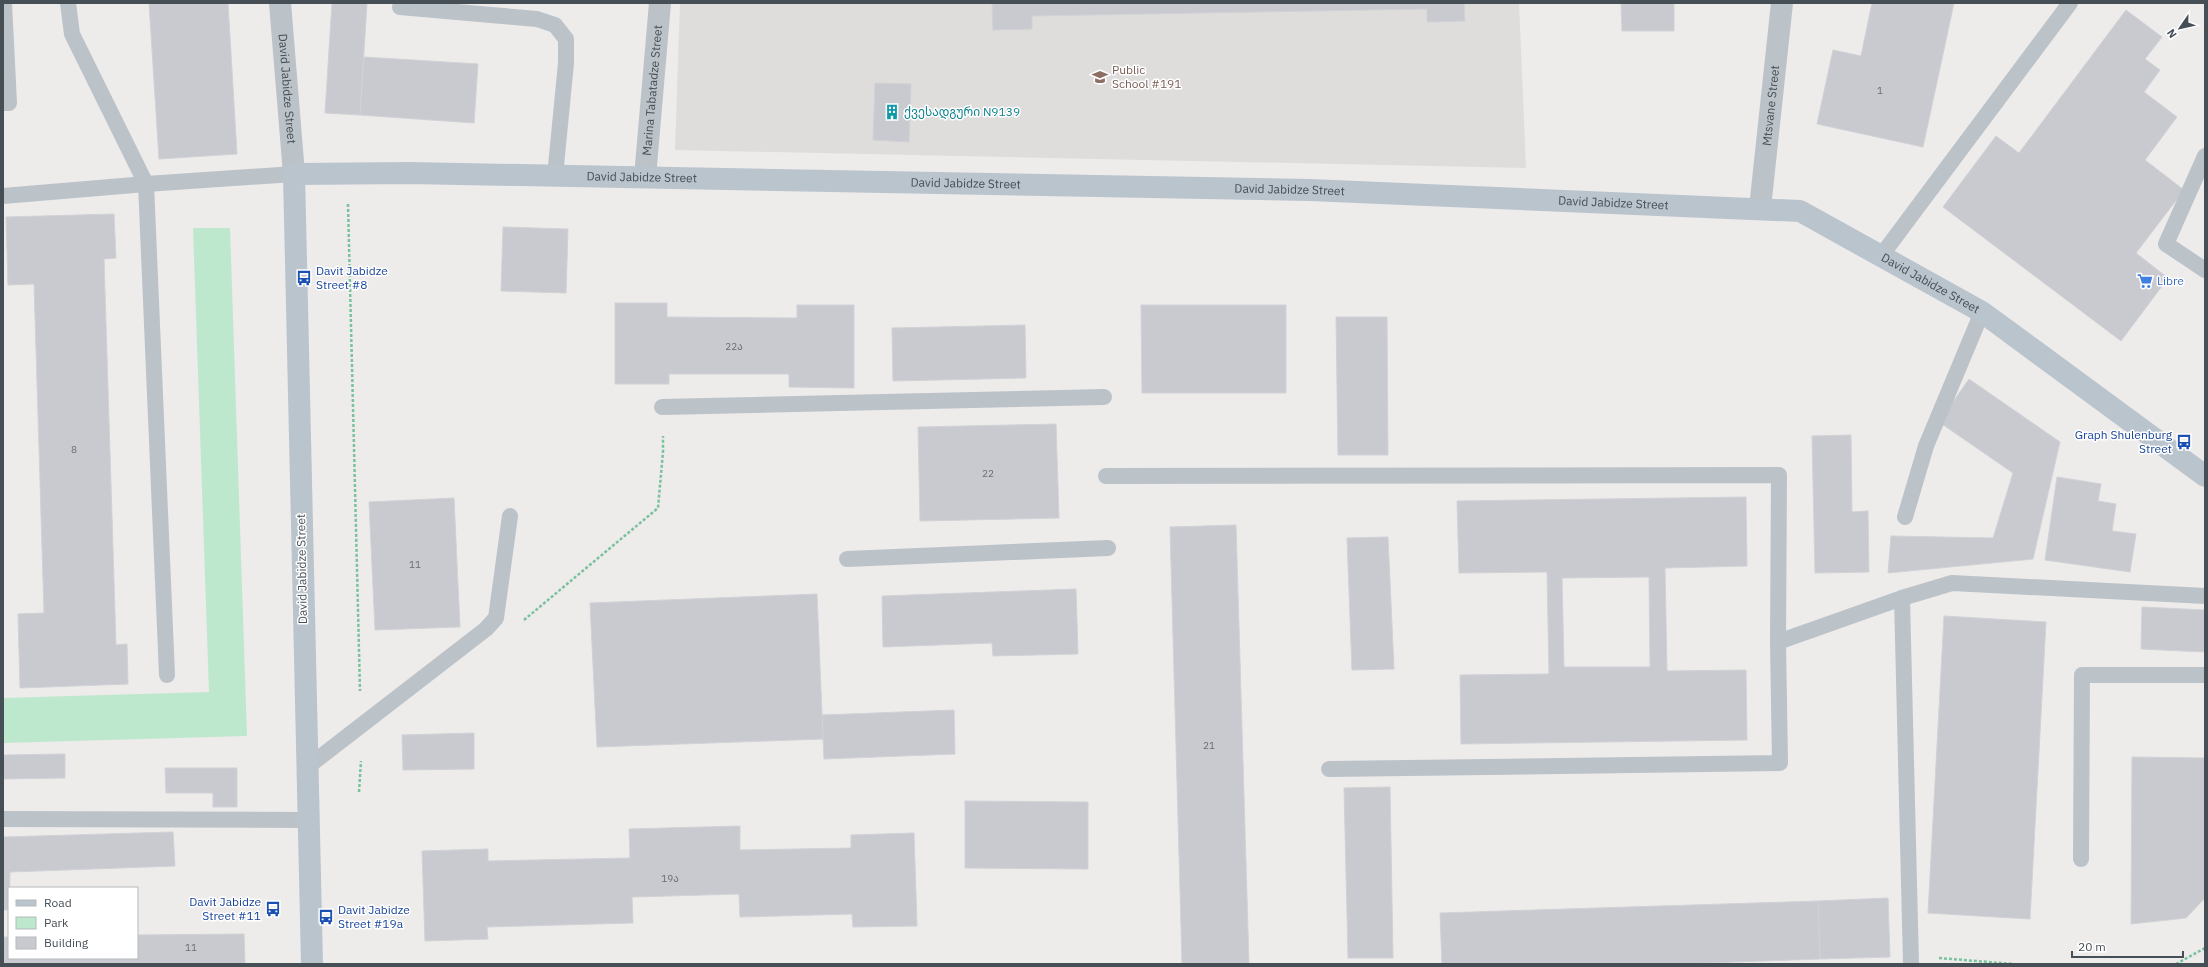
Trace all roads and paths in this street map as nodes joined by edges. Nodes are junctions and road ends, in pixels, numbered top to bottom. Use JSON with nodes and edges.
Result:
{"nodes":[{"id":1,"x":4,"y":3,"type":"edge"},
{"id":2,"x":68,"y":3,"type":"edge"},
{"id":3,"x":280,"y":3,"type":"edge"},
{"id":4,"x":660,"y":3,"type":"edge"},
{"id":5,"x":1782,"y":3,"type":"edge"},
{"id":6,"x":2070,"y":3,"type":"edge"},
{"id":7,"x":400,"y":7,"type":"dead end"},
{"id":8,"x":3,"y":103,"type":"edge"},
{"id":9,"x":2205,"y":156,"type":"edge"},
{"id":10,"x":347,"y":172,"type":"junction"},
{"id":11,"x":294,"y":174,"type":"junction"},
{"id":12,"x":556,"y":176,"type":"junction"},
{"id":13,"x":645,"y":177,"type":"junction"},
{"id":14,"x":146,"y":184,"type":"junction"},
{"id":15,"x":3,"y":196,"type":"edge"},
{"id":16,"x":1760,"y":208,"type":"junction"},
{"id":17,"x":1881,"y":256,"type":"junction"},
{"id":18,"x":2205,"y":270,"type":"edge"},
{"id":19,"x":1982,"y":312,"type":"junction"},
{"id":20,"x":1104,"y":397,"type":"dead end"},
{"id":21,"x":662,"y":407,"type":"dead end"},
{"id":22,"x":663,"y":452,"type":"dead end"},
{"id":23,"x":1106,"y":476,"type":"dead end"},
{"id":24,"x":2205,"y":476,"type":"edge"},
{"id":25,"x":658,"y":508,"type":"dead end"},
{"id":26,"x":510,"y":516,"type":"dead end"},
{"id":27,"x":1905,"y":517,"type":"dead end"},
{"id":28,"x":1108,"y":548,"type":"dead end"},
{"id":29,"x":847,"y":559,"type":"dead end"},
{"id":30,"x":2205,"y":596,"type":"edge"},
{"id":31,"x":1902,"y":598,"type":"junction"},
{"id":32,"x":1778,"y":642,"type":"junction"},
{"id":33,"x":167,"y":675,"type":"dead end"},
{"id":34,"x":2205,"y":675,"type":"edge"},
{"id":35,"x":361,"y":726,"type":"junction"},
{"id":36,"x":306,"y":768,"type":"junction"},
{"id":37,"x":1329,"y":769,"type":"dead end"},
{"id":38,"x":3,"y":819,"type":"edge"},
{"id":39,"x":308,"y":820,"type":"junction"},
{"id":40,"x":2081,"y":859,"type":"dead end"},
{"id":41,"x":2205,"y":948,"type":"edge"},
{"id":42,"x":1911,"y":960,"type":"edge"},
{"id":43,"x":312,"y":964,"type":"edge"},
{"id":44,"x":2014,"y":964,"type":"edge"},
{"id":45,"x":2176,"y":964,"type":"edge"}],
"edges":[{"from":1,"to":8,"type":"lane"},
{"from":2,"to":14,"type":"lane"},
{"from":3,"to":11,"type":"street","name":"David Jabidze Street"},
{"from":4,"to":13,"type":"street","name":"Marina Tabatadze Street"},
{"from":5,"to":16,"type":"street","name":"Mtsvane Street"},
{"from":6,"to":17,"type":"lane"},
{"from":7,"to":12,"type":"lane"},
{"from":9,"to":18,"type":"lane"},
{"from":10,"to":11,"type":"street","name":"David Jabidze Street"},
{"from":10,"to":12,"type":"street","name":"David Jabidze Street"},
{"from":10,"to":35,"type":"path"},
{"from":11,"to":14,"type":"lane"},
{"from":11,"to":36,"type":"street","name":"David Jabidze Street"},
{"from":12,"to":13,"type":"street","name":"David Jabidze Street"},
{"from":13,"to":16,"type":"street","name":"David Jabidze Street"},
{"from":14,"to":15,"type":"lane"},
{"from":14,"to":33,"type":"lane"},
{"from":16,"to":17,"type":"street","name":"David Jabidze Street"},
{"from":17,"to":19,"type":"street","name":"David Jabidze Street"},
{"from":19,"to":24,"type":"street","name":"David Jabidze Street"},
{"from":19,"to":27,"type":"lane"},
{"from":20,"to":21,"type":"lane"},
{"from":22,"to":25,"type":"path"},
{"from":23,"to":32,"type":"lane"},
{"from":26,"to":35,"type":"lane"},
{"from":28,"to":29,"type":"lane"},
{"from":30,"to":31,"type":"lane"},
{"from":31,"to":32,"type":"lane"},
{"from":31,"to":42,"type":"lane"},
{"from":32,"to":37,"type":"lane"},
{"from":34,"to":40,"type":"lane"},
{"from":35,"to":36,"type":"lane"},
{"from":36,"to":39,"type":"street","name":"David Jabidze Street"},
{"from":38,"to":39,"type":"lane"},
{"from":39,"to":43,"type":"street","name":"David Jabidze Street"},
{"from":41,"to":45,"type":"path"},
{"from":42,"to":44,"type":"path"}]}
